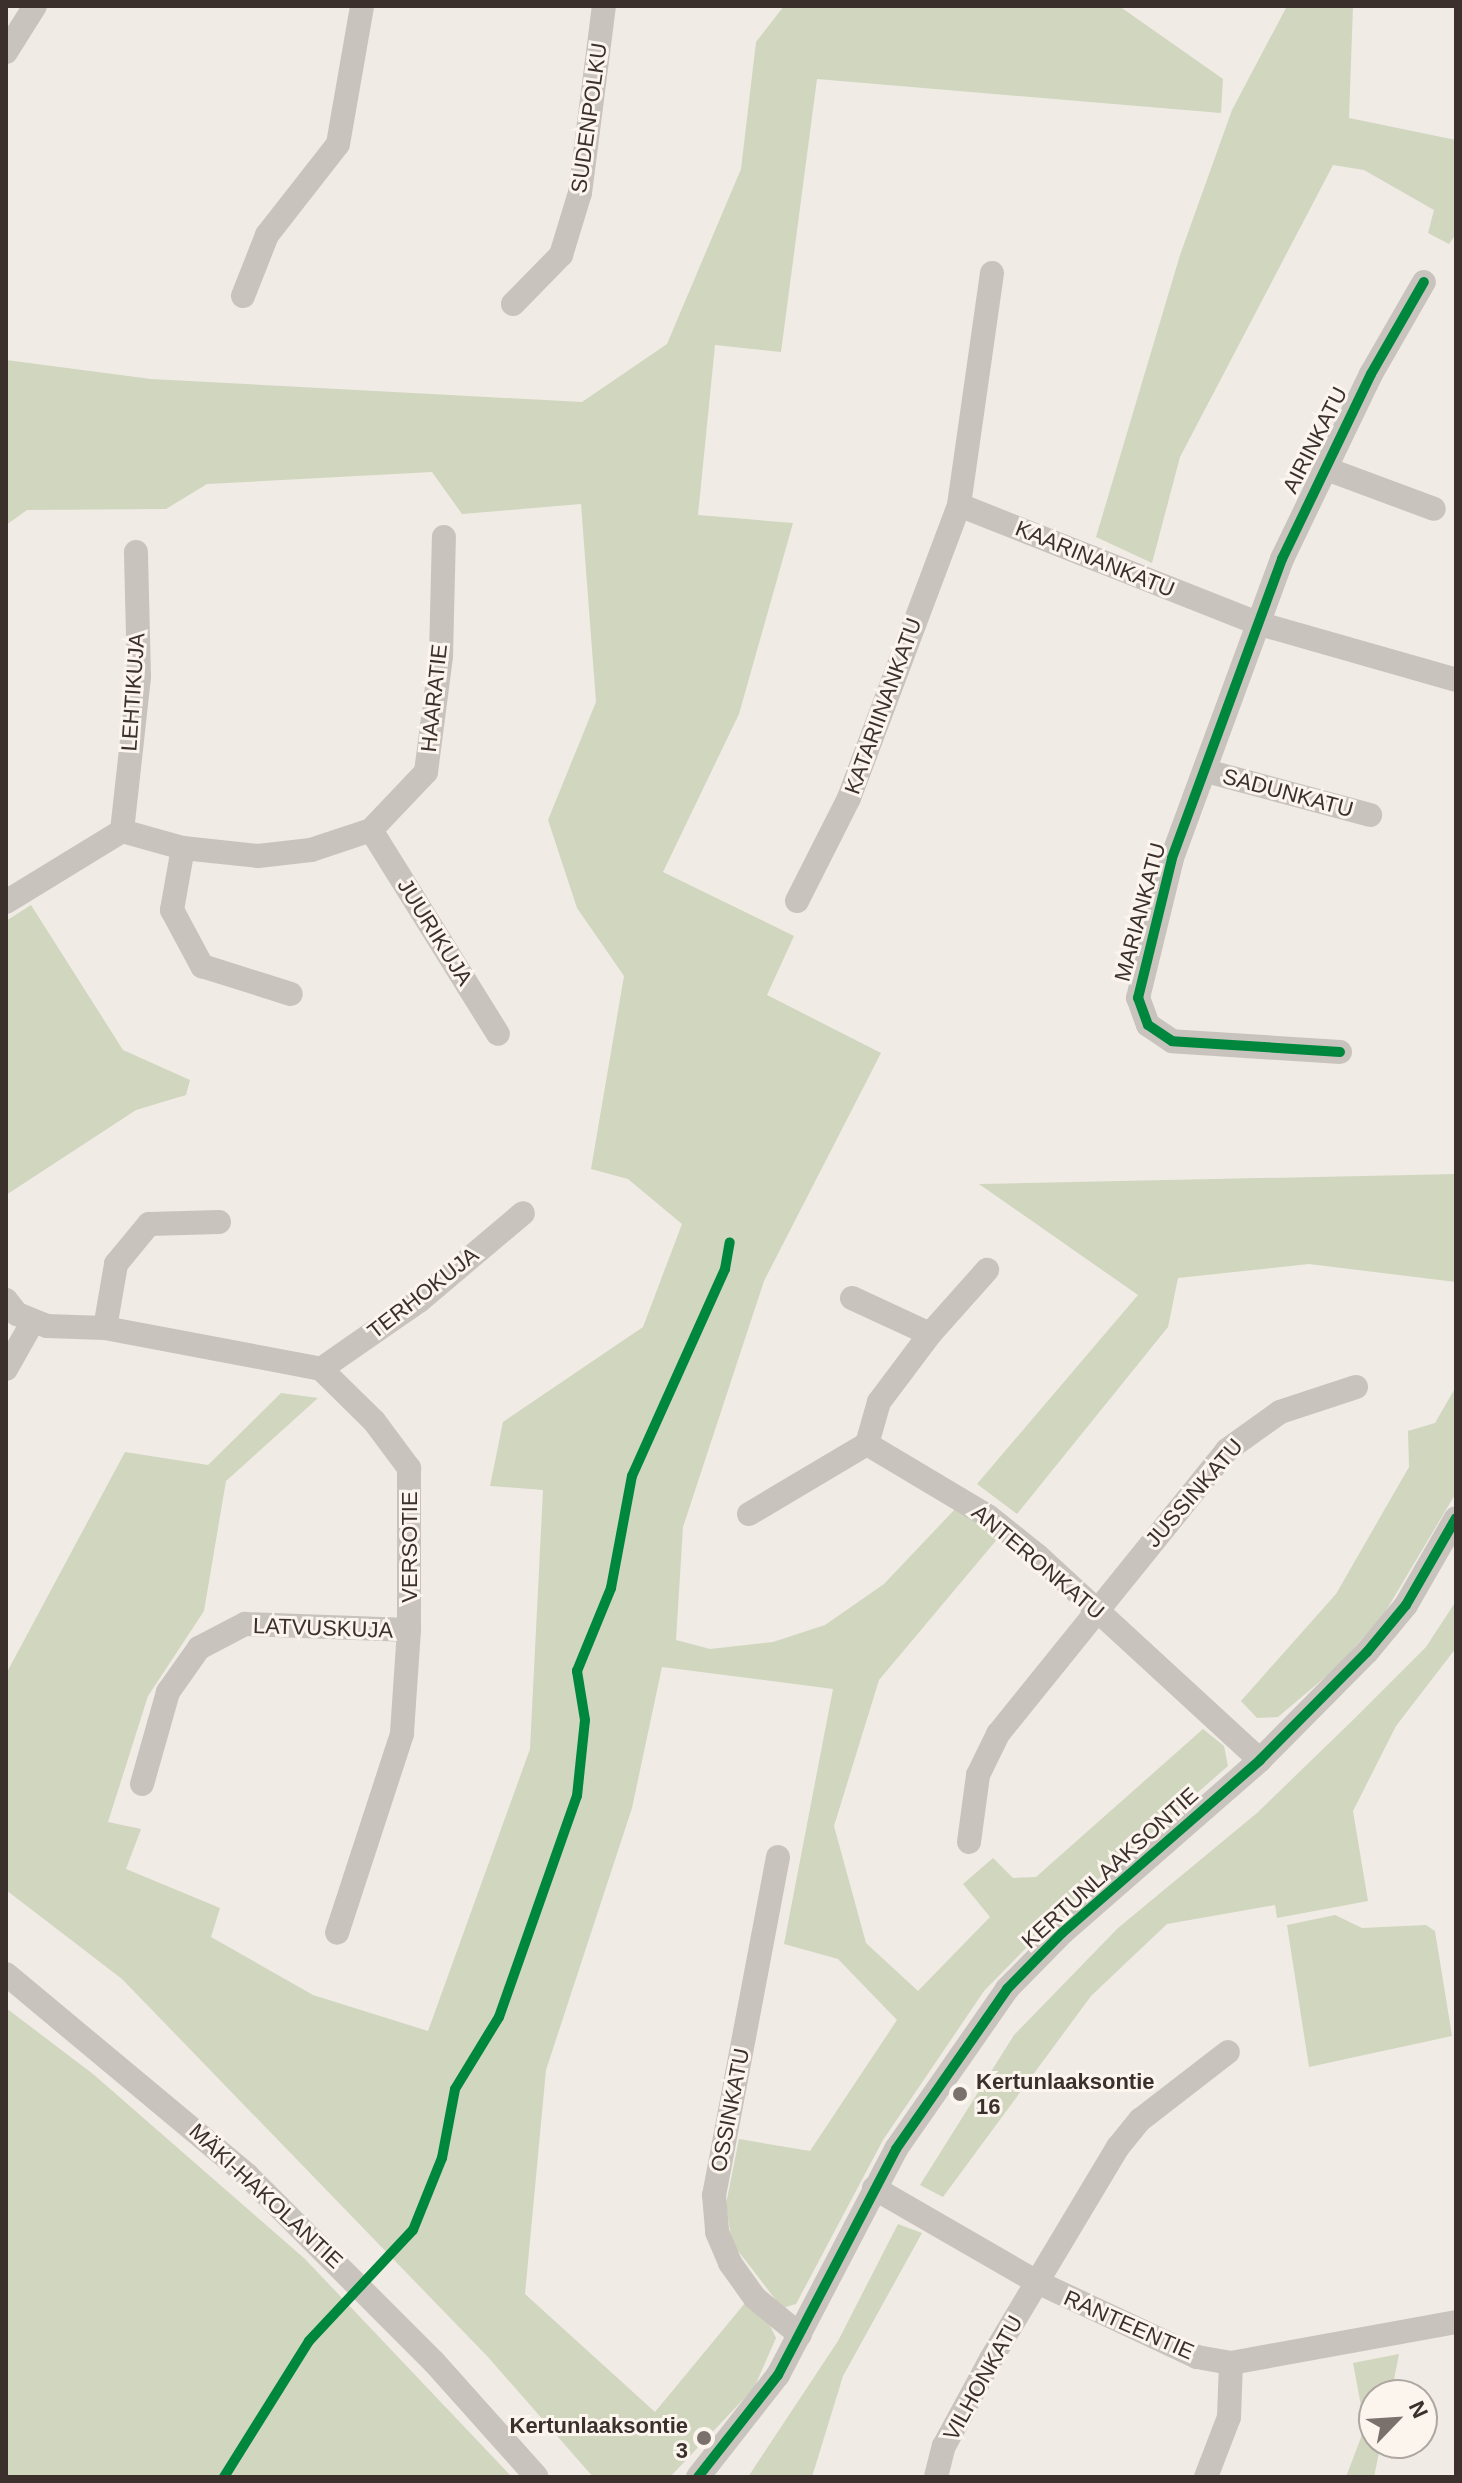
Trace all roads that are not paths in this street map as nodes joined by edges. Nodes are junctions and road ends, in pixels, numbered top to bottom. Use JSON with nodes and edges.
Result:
{"nodes":[{"id":1,"x":35,"y":6,"type":"edge"},
{"id":2,"x":362,"y":6,"type":"edge"},
{"id":3,"x":604,"y":6,"type":"edge"},
{"id":4,"x":6,"y":52,"type":"edge"},
{"id":5,"x":992,"y":273,"type":"dead end"},
{"id":6,"x":1424,"y":282,"type":"dead end"},
{"id":7,"x":243,"y":296,"type":"dead end"},
{"id":8,"x":513,"y":304,"type":"dead end"},
{"id":9,"x":1324,"y":468,"type":"junction"},
{"id":10,"x":959,"y":505,"type":"junction"},
{"id":11,"x":1434,"y":509,"type":"dead end"},
{"id":12,"x":444,"y":537,"type":"dead end"},
{"id":13,"x":136,"y":552,"type":"dead end"},
{"id":14,"x":1260,"y":624,"type":"junction"},
{"id":15,"x":1456,"y":680,"type":"edge"},
{"id":16,"x":1206,"y":771,"type":"junction"},
{"id":17,"x":1370,"y":815,"type":"dead end"},
{"id":18,"x":371,"y":830,"type":"junction"},
{"id":19,"x":122,"y":831,"type":"junction"},
{"id":20,"x":183,"y":848,"type":"junction"},
{"id":21,"x":797,"y":901,"type":"dead end"},
{"id":22,"x":6,"y":902,"type":"edge"},
{"id":23,"x":291,"y":994,"type":"dead end"},
{"id":24,"x":498,"y":1034,"type":"dead end"},
{"id":25,"x":1340,"y":1052,"type":"dead end"},
{"id":26,"x":523,"y":1213,"type":"dead end"},
{"id":27,"x":219,"y":1222,"type":"dead end"},
{"id":28,"x":987,"y":1270,"type":"dead end"},
{"id":29,"x":852,"y":1298,"type":"dead end"},
{"id":30,"x":6,"y":1300,"type":"edge"},
{"id":31,"x":32,"y":1323,"type":"junction"},
{"id":32,"x":105,"y":1328,"type":"junction"},
{"id":33,"x":930,"y":1334,"type":"junction"},
{"id":34,"x":6,"y":1369,"type":"edge"},
{"id":35,"x":321,"y":1369,"type":"junction"},
{"id":36,"x":1356,"y":1387,"type":"dead end"},
{"id":37,"x":867,"y":1444,"type":"junction"},
{"id":38,"x":749,"y":1514,"type":"dead end"},
{"id":39,"x":1456,"y":1518,"type":"edge"},
{"id":40,"x":1097,"y":1610,"type":"junction"},
{"id":41,"x":409,"y":1630,"type":"junction"},
{"id":42,"x":1260,"y":1760,"type":"junction"},
{"id":43,"x":142,"y":1784,"type":"dead end"},
{"id":44,"x":969,"y":1842,"type":"dead end"},
{"id":45,"x":778,"y":1857,"type":"dead end"},
{"id":46,"x":337,"y":1933,"type":"dead end"},
{"id":47,"x":6,"y":1974,"type":"edge"},
{"id":48,"x":1228,"y":2052,"type":"dead end"},
{"id":49,"x":874,"y":2188,"type":"junction"},
{"id":50,"x":1037,"y":2282,"type":"junction"},
{"id":51,"x":1456,"y":2322,"type":"edge"},
{"id":52,"x":800,"y":2335,"type":"junction"},
{"id":53,"x":1231,"y":2363,"type":"junction"},
{"id":54,"x":537,"y":2477,"type":"edge"},
{"id":55,"x":698,"y":2477,"type":"edge"},
{"id":56,"x":936,"y":2477,"type":"edge"},
{"id":57,"x":1206,"y":2477,"type":"edge"}],
"edges":[{"from":1,"to":4,"type":"street"},
{"from":2,"to":7,"type":"street"},
{"from":3,"to":8,"type":"street","name":"SUDENPOLKU"},
{"from":5,"to":10,"type":"street"},
{"from":6,"to":9,"type":"street","name":"AIRINKATU"},
{"from":9,"to":11,"type":"street"},
{"from":9,"to":14,"type":"street","name":"AIRINKATU"},
{"from":10,"to":14,"type":"street","name":"KAARINANKATU"},
{"from":10,"to":21,"type":"street","name":"KATARIINANKATU"},
{"from":12,"to":18,"type":"street","name":"HAARATIE"},
{"from":13,"to":19,"type":"street","name":"LEHTIKUJA"},
{"from":14,"to":15,"type":"street","name":"KAARINANKATU"},
{"from":14,"to":16,"type":"street","name":"MARIANKATU"},
{"from":16,"to":17,"type":"street","name":"SADUNKATU"},
{"from":16,"to":25,"type":"street","name":"MARIANKATU"},
{"from":18,"to":20,"type":"street","name":"HAARATIE"},
{"from":18,"to":24,"type":"street","name":"JUURIKUJA"},
{"from":19,"to":20,"type":"street","name":"HAARATIE"},
{"from":19,"to":22,"type":"street"},
{"from":20,"to":23,"type":"street"},
{"from":26,"to":35,"type":"street","name":"TERHOKUJA"},
{"from":27,"to":32,"type":"street"},
{"from":28,"to":33,"type":"street"},
{"from":29,"to":33,"type":"street"},
{"from":30,"to":31,"type":"street"},
{"from":31,"to":32,"type":"street"},
{"from":31,"to":34,"type":"street"},
{"from":32,"to":35,"type":"street"},
{"from":33,"to":37,"type":"street"},
{"from":35,"to":41,"type":"street","name":"VERSOTIE"},
{"from":36,"to":40,"type":"street","name":"JUSSINKATU"},
{"from":37,"to":38,"type":"street"},
{"from":37,"to":40,"type":"street","name":"ANTERONKATU"},
{"from":39,"to":42,"type":"street","name":"KERTUNLAAKSONTIE"},
{"from":40,"to":42,"type":"street","name":"ANTERONKATU"},
{"from":40,"to":44,"type":"street","name":"JUSSINKATU"},
{"from":41,"to":43,"type":"street","name":"LATVUSKUJA"},
{"from":41,"to":46,"type":"street","name":"VERSOTIE"},
{"from":42,"to":49,"type":"street","name":"KERTUNLAAKSONTIE"},
{"from":45,"to":52,"type":"street","name":"OSSINKATU"},
{"from":47,"to":54,"type":"street","name":"MÄKI-HAKOLANTIE"},
{"from":48,"to":50,"type":"street","name":"VILHONKATU"},
{"from":49,"to":50,"type":"street","name":"RANTEENTIE"},
{"from":49,"to":52,"type":"street","name":"KERTUNLAAKSONTIE"},
{"from":50,"to":53,"type":"street","name":"RANTEENTIE"},
{"from":50,"to":56,"type":"street","name":"VILHONKATU"},
{"from":51,"to":53,"type":"street","name":"RANTEENTIE"},
{"from":52,"to":55,"type":"street","name":"KERTUNLAAKSONTIE"},
{"from":53,"to":57,"type":"street"}]}
